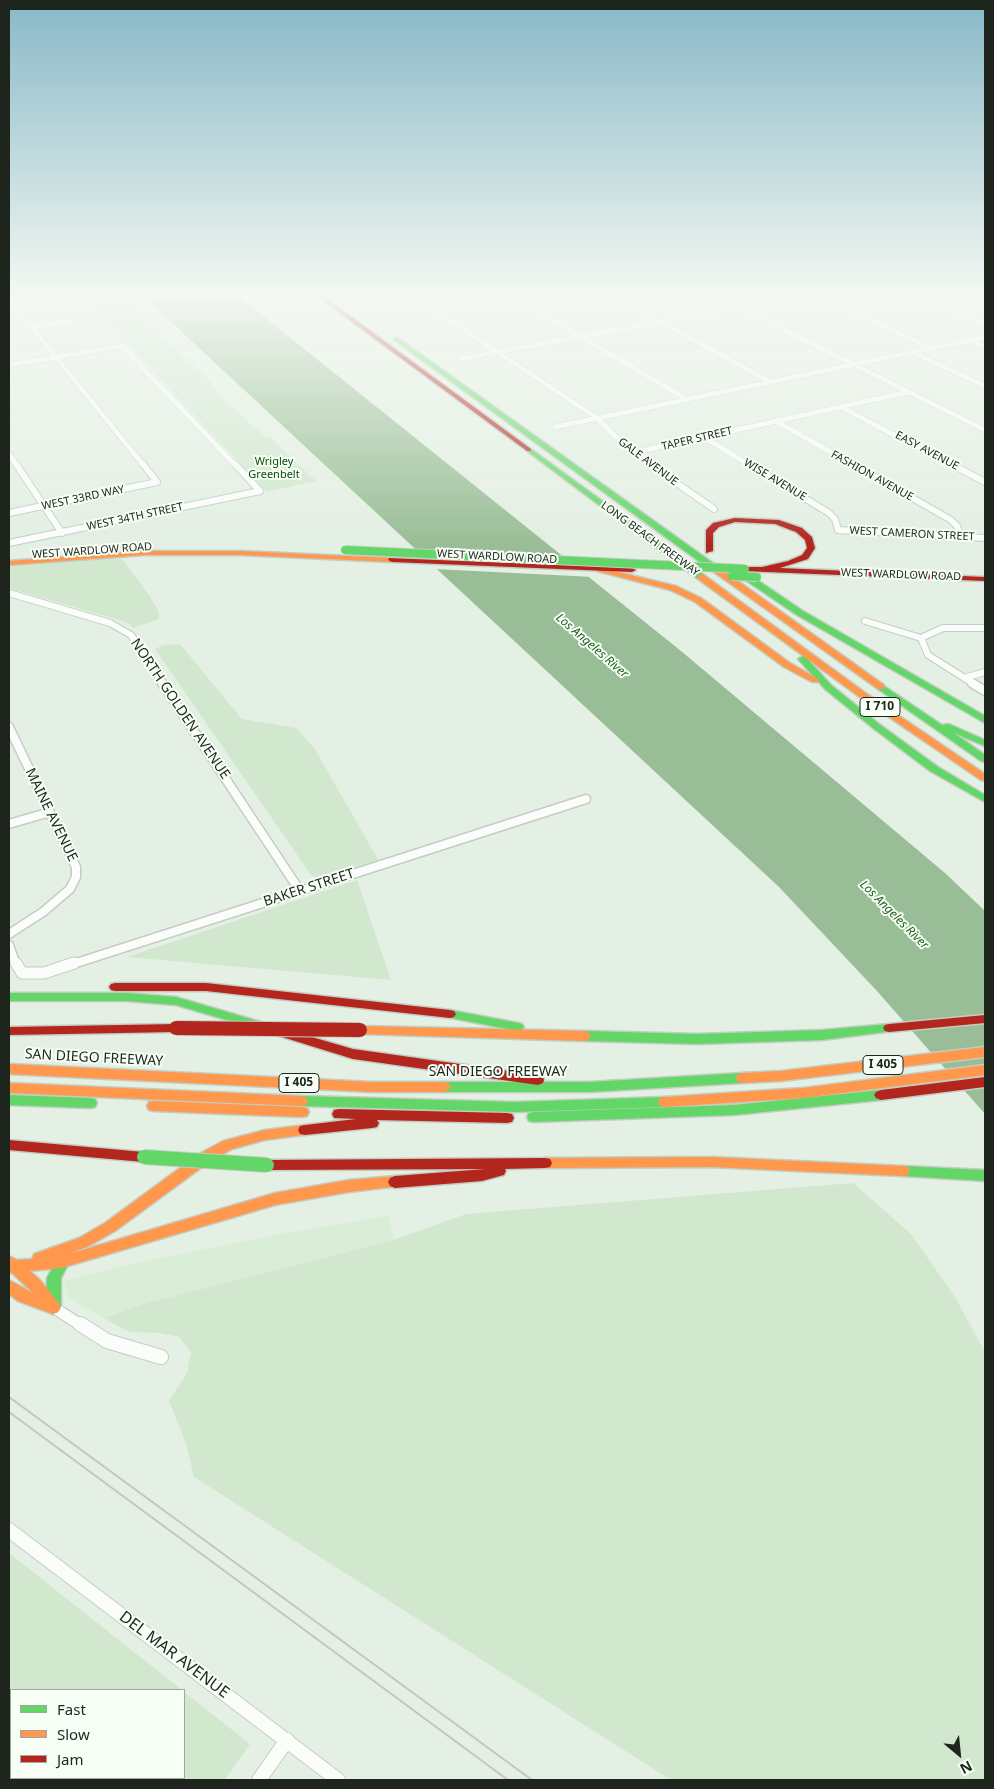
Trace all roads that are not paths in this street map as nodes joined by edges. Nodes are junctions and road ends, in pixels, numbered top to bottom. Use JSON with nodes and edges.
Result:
{"nodes":[{"id":1,"x":73,"y":378,"type":"edge"},
{"id":2,"x":153,"y":378,"type":"edge"},
{"id":3,"x":432,"y":378,"type":"edge"},
{"id":4,"x":451,"y":378,"type":"edge"},
{"id":5,"x":538,"y":378,"type":"edge"},
{"id":6,"x":651,"y":378,"type":"edge"},
{"id":7,"x":765,"y":378,"type":"edge"},
{"id":8,"x":787,"y":378,"type":"edge"},
{"id":9,"x":881,"y":378,"type":"edge"},
{"id":10,"x":969,"y":378,"type":"edge"},
{"id":11,"x":771,"y":382,"type":"junction"},
{"id":12,"x":985,"y":386,"type":"edge"},
{"id":13,"x":908,"y":392,"type":"junction"},
{"id":14,"x":686,"y":399,"type":"junction"},
{"id":15,"x":841,"y":407,"type":"junction"},
{"id":16,"x":597,"y":418,"type":"junction"},
{"id":17,"x":776,"y":421,"type":"junction"},
{"id":18,"x":555,"y":427,"type":"dead end"},
{"id":19,"x":985,"y":430,"type":"edge"},
{"id":20,"x":704,"y":438,"type":"junction"},
{"id":21,"x":632,"y":453,"type":"junction"},
{"id":22,"x":9,"y":454,"type":"edge"},
{"id":23,"x":158,"y":482,"type":"joint"},
{"id":24,"x":985,"y":482,"type":"edge"},
{"id":25,"x":44,"y":506,"type":"junction"},
{"id":26,"x":714,"y":509,"type":"dead end"},
{"id":27,"x":9,"y":513,"type":"edge"},
{"id":28,"x":647,"y":519,"type":"junction"},
{"id":29,"x":838,"y":530,"type":"joint"},
{"id":30,"x":62,"y":533,"type":"junction"},
{"id":31,"x":961,"y":537,"type":"junction"},
{"id":32,"x":985,"y":538,"type":"edge"},
{"id":33,"x":9,"y":543,"type":"edge"},
{"id":34,"x":709,"y":551,"type":"junction"},
{"id":35,"x":344,"y":553,"type":"junction"},
{"id":36,"x":9,"y":557,"type":"edge"},
{"id":37,"x":9,"y":563,"type":"edge"},
{"id":38,"x":600,"y":569,"type":"junction"},
{"id":39,"x":759,"y":573,"type":"junction"},
{"id":40,"x":985,"y":579,"type":"edge"},
{"id":41,"x":985,"y":586,"type":"edge"},
{"id":42,"x":9,"y":593,"type":"edge"},
{"id":43,"x":865,"y":621,"type":"dead end"},
{"id":44,"x":985,"y":628,"type":"edge"},
{"id":45,"x":778,"y":632,"type":"junction"},
{"id":46,"x":921,"y":638,"type":"junction"},
{"id":47,"x":985,"y":672,"type":"edge"},
{"id":48,"x":964,"y":678,"type":"junction"},
{"id":49,"x":828,"y":687,"type":"junction"},
{"id":50,"x":985,"y":691,"type":"edge"},
{"id":51,"x":923,"y":717,"type":"junction"},
{"id":52,"x":985,"y":720,"type":"edge"},
{"id":53,"x":9,"y":727,"type":"edge"},
{"id":54,"x":12,"y":743,"type":"edge"},
{"id":55,"x":985,"y":743,"type":"edge"},
{"id":56,"x":985,"y":759,"type":"edge"},
{"id":57,"x":985,"y":778,"type":"edge"},
{"id":58,"x":586,"y":799,"type":"dead end"},
{"id":59,"x":985,"y":801,"type":"edge"},
{"id":60,"x":50,"y":812,"type":"junction"},
{"id":61,"x":9,"y":824,"type":"edge"},
{"id":62,"x":300,"y":891,"type":"junction"},
{"id":63,"x":9,"y":934,"type":"edge"},
{"id":64,"x":9,"y":945,"type":"edge"},
{"id":65,"x":9,"y":993,"type":"edge"},
{"id":66,"x":9,"y":997,"type":"edge"},
{"id":67,"x":985,"y":1019,"type":"edge"},
{"id":68,"x":9,"y":1030,"type":"edge"},
{"id":69,"x":562,"y":1036,"type":"junction"},
{"id":70,"x":985,"y":1052,"type":"edge"},
{"id":71,"x":985,"y":1063,"type":"edge"},
{"id":72,"x":9,"y":1069,"type":"edge"},
{"id":73,"x":985,"y":1070,"type":"edge"},
{"id":74,"x":9,"y":1081,"type":"edge"},
{"id":75,"x":985,"y":1082,"type":"edge"},
{"id":76,"x":590,"y":1087,"type":"junction"},
{"id":77,"x":9,"y":1088,"type":"edge"},
{"id":78,"x":9,"y":1100,"type":"edge"},
{"id":79,"x":425,"y":1117,"type":"junction"},
{"id":80,"x":9,"y":1145,"type":"edge"},
{"id":81,"x":530,"y":1164,"type":"junction"},
{"id":82,"x":985,"y":1176,"type":"edge"},
{"id":83,"x":71,"y":1247,"type":"junction"},
{"id":84,"x":61,"y":1262,"type":"junction"},
{"id":85,"x":11,"y":1265,"type":"edge"},
{"id":86,"x":9,"y":1286,"type":"edge"},
{"id":87,"x":53,"y":1307,"type":"junction"},
{"id":88,"x":161,"y":1357,"type":"dead end"},
{"id":89,"x":9,"y":1530,"type":"edge"},
{"id":90,"x":286,"y":1740,"type":"junction"},
{"id":91,"x":259,"y":1780,"type":"edge"},
{"id":92,"x":338,"y":1780,"type":"edge"}],
"edges":[{"from":1,"to":23,"type":"street"},
{"from":2,"to":30,"type":"street","name":"WEST 34TH STREET"},
{"from":3,"to":45,"type":"main road","name":"LONG BEACH FREEWAY","number":"I 710"},
{"from":4,"to":28,"type":"main road","name":"LONG BEACH FREEWAY","number":"I 710"},
{"from":5,"to":16,"type":"street","name":"GALE AVENUE"},
{"from":6,"to":14,"type":"street"},
{"from":7,"to":11,"type":"street"},
{"from":8,"to":11,"type":"street"},
{"from":9,"to":13,"type":"street"},
{"from":10,"to":12,"type":"street"},
{"from":11,"to":14,"type":"street"},
{"from":13,"to":15,"type":"street","name":"TAPER STREET"},
{"from":13,"to":19,"type":"street"},
{"from":14,"to":16,"type":"street"},
{"from":15,"to":17,"type":"street","name":"TAPER STREET"},
{"from":15,"to":24,"type":"street","name":"EASY AVENUE"},
{"from":16,"to":18,"type":"street"},
{"from":16,"to":21,"type":"street","name":"GALE AVENUE"},
{"from":17,"to":20,"type":"street","name":"TAPER STREET"},
{"from":17,"to":31,"type":"street","name":"FASHION AVENUE"},
{"from":20,"to":21,"type":"street","name":"TAPER STREET"},
{"from":20,"to":29,"type":"street","name":"WISE AVENUE"},
{"from":21,"to":26,"type":"street","name":"GALE AVENUE"},
{"from":22,"to":25,"type":"street"},
{"from":23,"to":25,"type":"street","name":"WEST 33RD WAY"},
{"from":25,"to":27,"type":"street","name":"WEST 33RD WAY"},
{"from":25,"to":30,"type":"street"},
{"from":28,"to":34,"type":"main road"},
{"from":28,"to":51,"type":"main road","name":"LONG BEACH FREEWAY","number":"I 710"},
{"from":29,"to":31,"type":"street","name":"WEST CAMERON STREET"},
{"from":30,"to":33,"type":"street","name":"WEST 34TH STREET"},
{"from":31,"to":32,"type":"street","name":"WEST CAMERON STREET"},
{"from":34,"to":39,"type":"main road"},
{"from":34,"to":52,"type":"main road"},
{"from":35,"to":36,"type":"main road","name":"WEST WARDLOW ROAD"},
{"from":35,"to":37,"type":"main road","name":"WEST WARDLOW ROAD"},
{"from":35,"to":38,"type":"main road","name":"WEST WARDLOW ROAD"},
{"from":35,"to":39,"type":"main road","name":"WEST WARDLOW ROAD","bridge":true},
{"from":38,"to":39,"type":"main road","name":"WEST WARDLOW ROAD","bridge":true},
{"from":38,"to":49,"type":"main road"},
{"from":39,"to":40,"type":"main road","name":"WEST WARDLOW ROAD"},
{"from":39,"to":41,"type":"main road","name":"WEST WARDLOW ROAD"},
{"from":42,"to":62,"type":"street","name":"NORTH GOLDEN AVENUE"},
{"from":43,"to":46,"type":"street"},
{"from":44,"to":46,"type":"street"},
{"from":45,"to":49,"type":"main road"},
{"from":45,"to":57,"type":"main road","name":"LONG BEACH FREEWAY","number":"I 710"},
{"from":46,"to":48,"type":"street"},
{"from":47,"to":48,"type":"street"},
{"from":48,"to":50,"type":"street"},
{"from":49,"to":59,"type":"main road"},
{"from":51,"to":55,"type":"main road"},
{"from":51,"to":56,"type":"main road","name":"LONG BEACH FREEWAY","number":"I 710"},
{"from":53,"to":54,"type":"street","name":"MAINE AVENUE"},
{"from":54,"to":60,"type":"street","name":"MAINE AVENUE"},
{"from":58,"to":62,"type":"street","name":"BAKER STREET"},
{"from":60,"to":61,"type":"street"},
{"from":60,"to":63,"type":"street","name":"MAINE AVENUE"},
{"from":62,"to":64,"type":"street","name":"BAKER STREET"},
{"from":65,"to":69,"type":"main road"},
{"from":66,"to":76,"type":"main road"},
{"from":67,"to":69,"type":"main road"},
{"from":68,"to":69,"type":"main road","bridge":true},
{"from":70,"to":76,"type":"main road","name":"SAN DIEGO FREEWAY","number":"I 405"},
{"from":71,"to":74,"type":"main road"},
{"from":72,"to":76,"type":"main road","name":"SAN DIEGO FREEWAY","number":"I 405"},
{"from":73,"to":77,"type":"main road"},
{"from":75,"to":79,"type":"main road","number":"I 405"},
{"from":78,"to":79,"type":"main road","number":"I 405"},
{"from":79,"to":83,"type":"main road"},
{"from":80,"to":81,"type":"main road","bridge":true},
{"from":81,"to":82,"type":"main road"},
{"from":81,"to":84,"type":"main road"},
{"from":83,"to":84,"type":"main road"},
{"from":83,"to":85,"type":"main road"},
{"from":84,"to":85,"type":"main road"},
{"from":84,"to":87,"type":"main road"},
{"from":85,"to":87,"type":"main road"},
{"from":86,"to":87,"type":"main road"},
{"from":87,"to":88,"type":"street"},
{"from":89,"to":90,"type":"street","name":"DEL MAR AVENUE"},
{"from":90,"to":91,"type":"street"},
{"from":90,"to":92,"type":"street","name":"DEL MAR AVENUE"}]}
